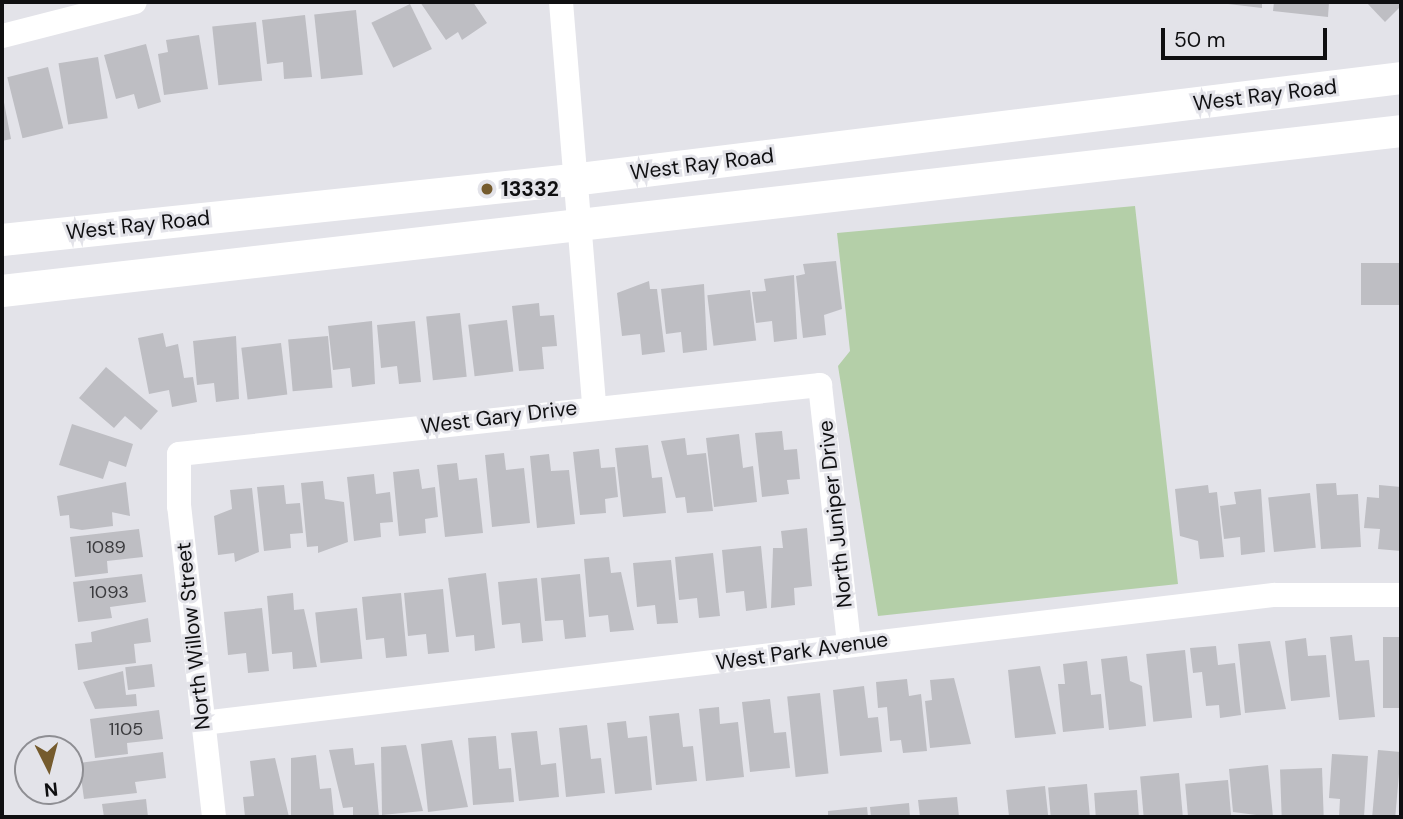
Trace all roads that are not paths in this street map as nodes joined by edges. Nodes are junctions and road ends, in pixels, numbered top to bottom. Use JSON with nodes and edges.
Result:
{"nodes":[{"id":1,"x":135,"y":2,"type":"edge"},
{"id":2,"x":561,"y":2,"type":"edge"},
{"id":3,"x":2,"y":36,"type":"edge"},
{"id":4,"x":1401,"y":78,"type":"edge"},
{"id":5,"x":1401,"y":131,"type":"edge"},
{"id":6,"x":572,"y":180,"type":"junction"},
{"id":7,"x":578,"y":228,"type":"junction"},
{"id":8,"x":7,"y":242,"type":"edge"},
{"id":9,"x":2,"y":291,"type":"edge"},
{"id":10,"x":820,"y":385,"type":"joint"},
{"id":11,"x":594,"y":405,"type":"junction"},
{"id":12,"x":179,"y":454,"type":"joint"},
{"id":13,"x":1401,"y":594,"type":"edge"},
{"id":14,"x":849,"y":644,"type":"junction"},
{"id":15,"x":203,"y":723,"type":"junction"},
{"id":16,"x":214,"y":817,"type":"edge"}],
"edges":[{"from":1,"to":3,"type":"street"},
{"from":2,"to":6,"type":"street"},
{"from":4,"to":6,"type":"main road","name":"West Ray Road"},
{"from":5,"to":7,"type":"main road"},
{"from":6,"to":7,"type":"street"},
{"from":6,"to":8,"type":"main road","name":"West Ray Road"},
{"from":7,"to":9,"type":"main road"},
{"from":7,"to":11,"type":"street"},
{"from":10,"to":11,"type":"street","name":"West Gary Drive"},
{"from":10,"to":14,"type":"street","name":"North Juniper Drive"},
{"from":11,"to":12,"type":"street","name":"West Gary Drive"},
{"from":12,"to":15,"type":"street","name":"North Willow Street"},
{"from":13,"to":14,"type":"street","name":"West Park Avenue"},
{"from":14,"to":15,"type":"street","name":"West Park Avenue"},
{"from":15,"to":16,"type":"street","name":"North Willow Street"}]}
